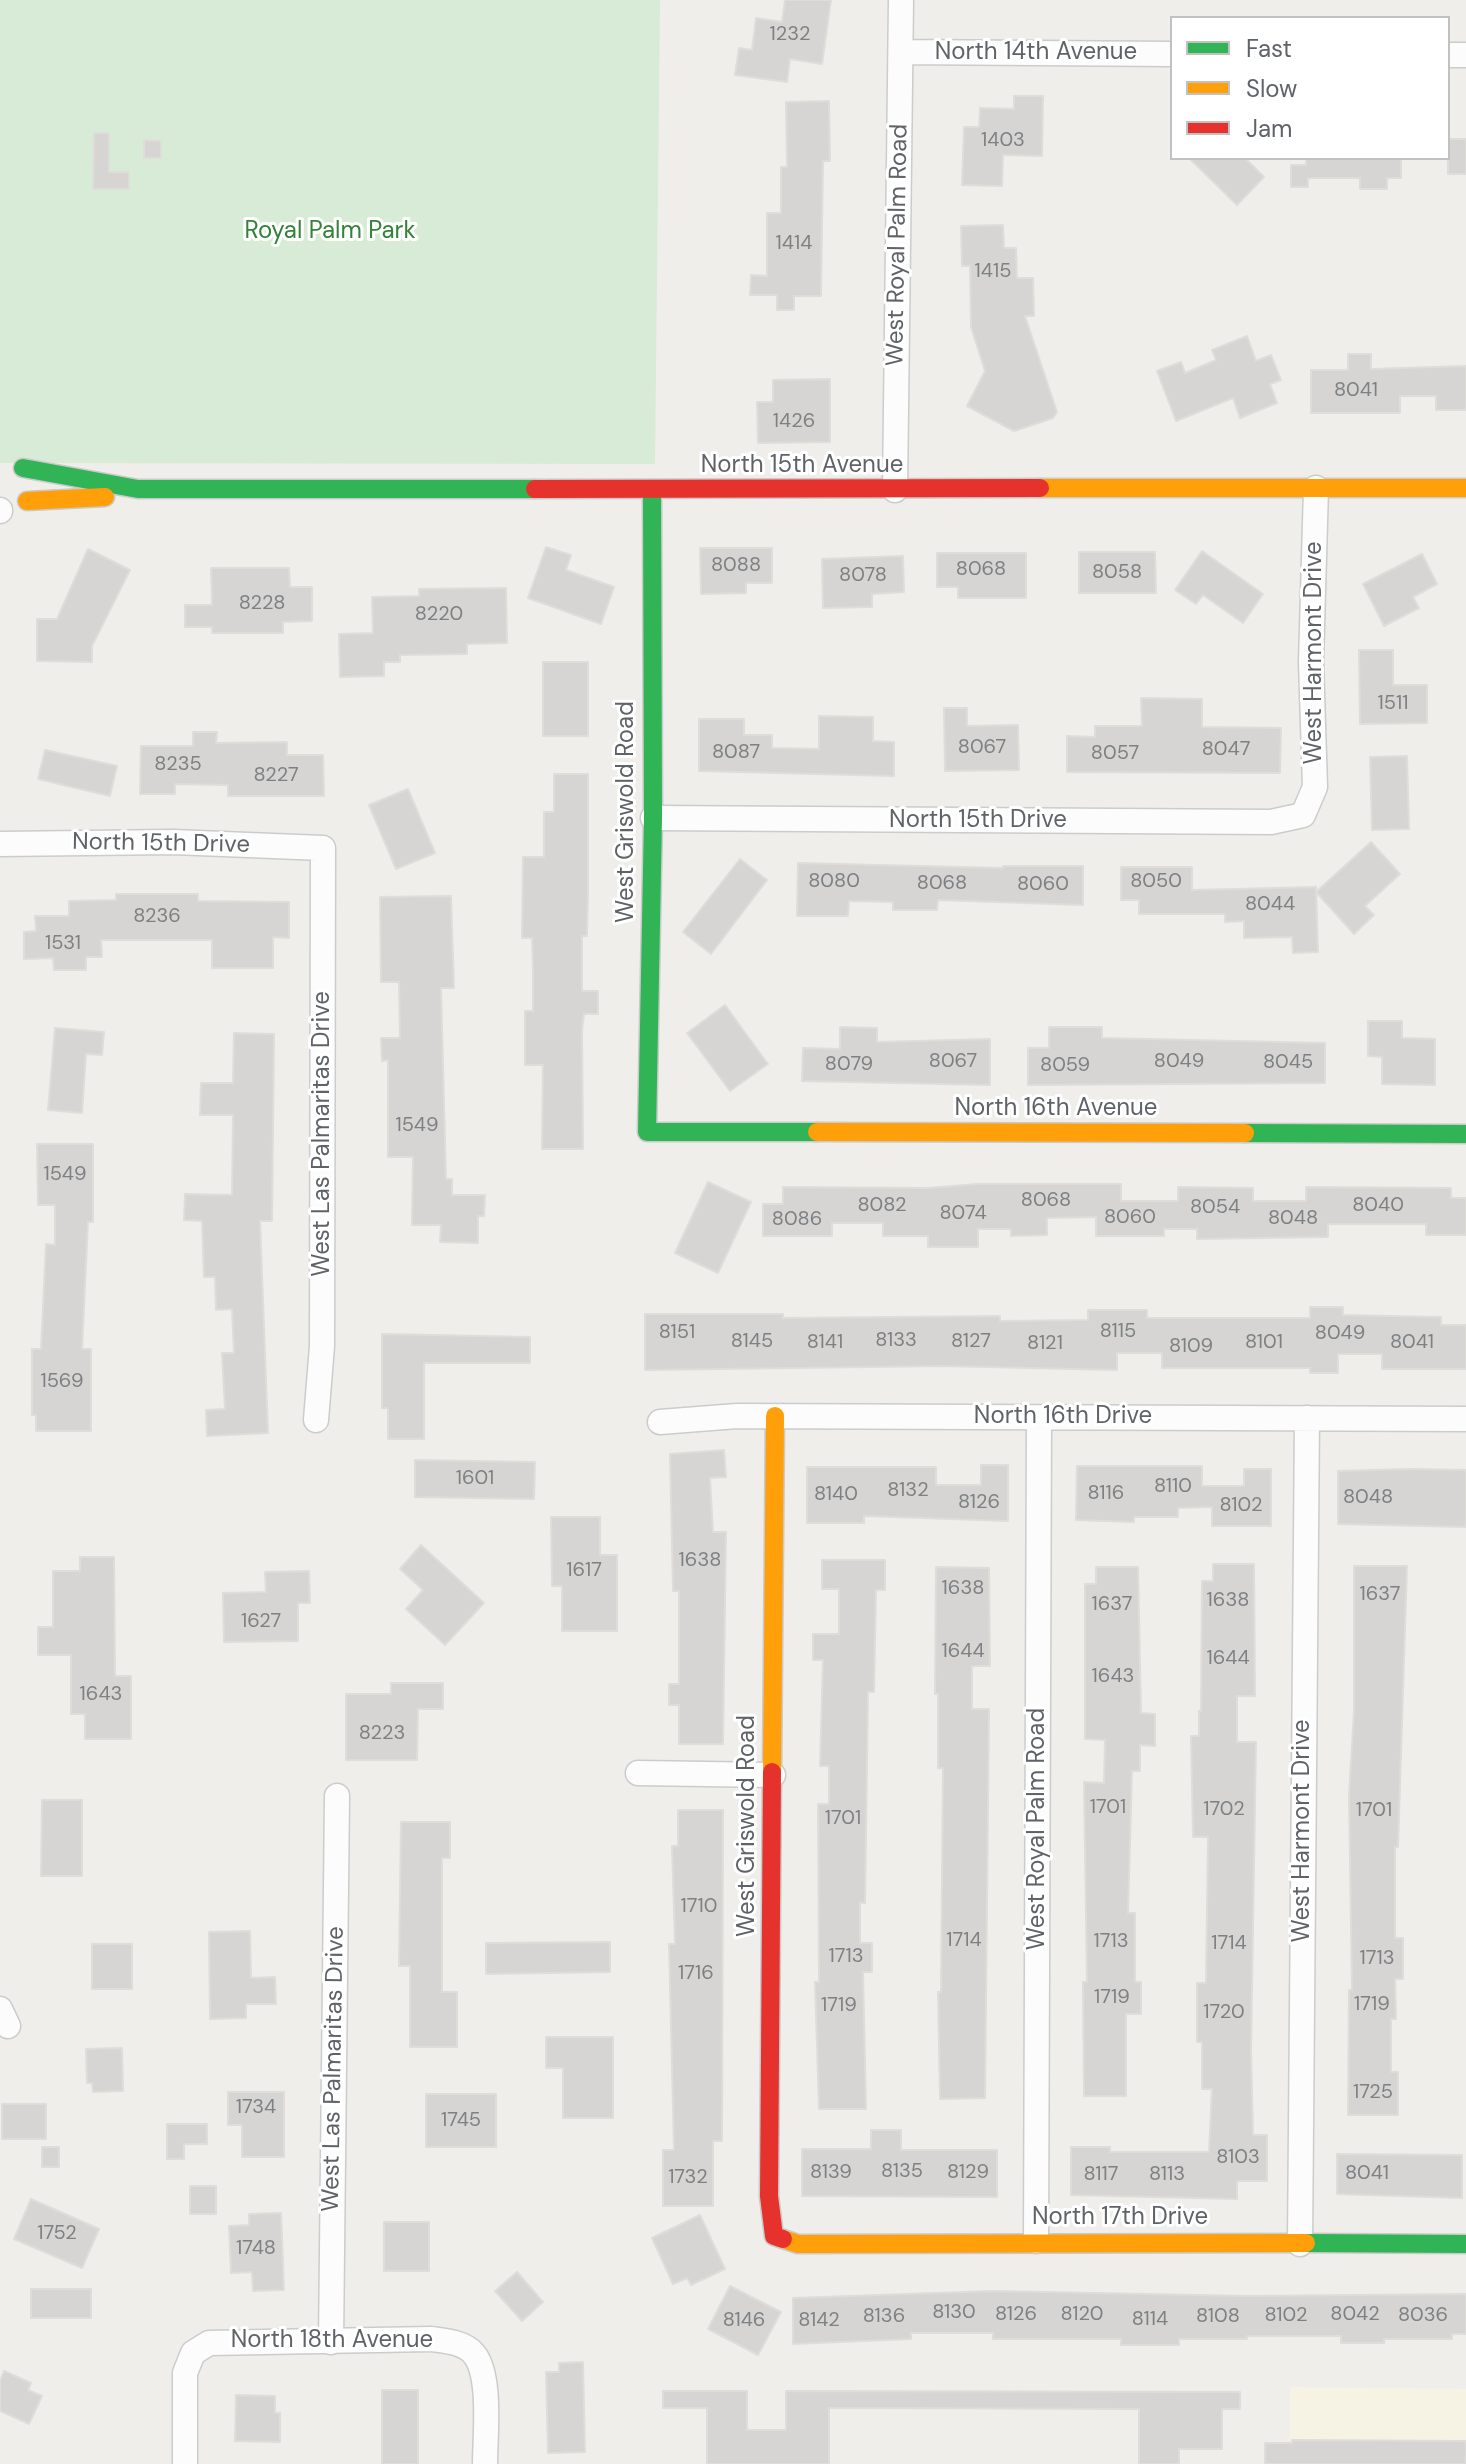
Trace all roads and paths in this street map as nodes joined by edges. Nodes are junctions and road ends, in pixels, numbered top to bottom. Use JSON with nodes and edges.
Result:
{"nodes":[{"id":1,"x":901,"y":0,"type":"edge"},
{"id":2,"x":901,"y":52,"type":"junction"},
{"id":3,"x":1170,"y":54,"type":"edge"},
{"id":4,"x":2,"y":462,"type":"edge"},
{"id":5,"x":23,"y":468,"type":"junction"},
{"id":6,"x":1316,"y":488,"type":"junction"},
{"id":7,"x":1466,"y":488,"type":"edge"},
{"id":8,"x":138,"y":489,"type":"junction"},
{"id":9,"x":895,"y":490,"type":"junction"},
{"id":10,"x":652,"y":491,"type":"junction"},
{"id":11,"x":27,"y":501,"type":"junction"},
{"id":12,"x":0,"y":510,"type":"edge"},
{"id":13,"x":1303,"y":815,"type":"joint"},
{"id":14,"x":653,"y":818,"type":"junction"},
{"id":15,"x":0,"y":844,"type":"edge"},
{"id":16,"x":323,"y":848,"type":"joint"},
{"id":17,"x":647,"y":1132,"type":"joint"},
{"id":18,"x":1466,"y":1134,"type":"edge"},
{"id":19,"x":775,"y":1416,"type":"junction"},
{"id":20,"x":1039,"y":1418,"type":"junction"},
{"id":21,"x":1307,"y":1418,"type":"junction"},
{"id":22,"x":1466,"y":1419,"type":"edge"},
{"id":23,"x":316,"y":1420,"type":"dead end"},
{"id":24,"x":660,"y":1422,"type":"dead end"},
{"id":25,"x":638,"y":1773,"type":"dead end"},
{"id":26,"x":773,"y":1775,"type":"junction"},
{"id":27,"x":337,"y":1796,"type":"dead end"},
{"id":28,"x":774,"y":2236,"type":"joint"},
{"id":29,"x":1036,"y":2241,"type":"junction"},
{"id":30,"x":1300,"y":2244,"type":"junction"},
{"id":31,"x":1466,"y":2244,"type":"edge"},
{"id":32,"x":331,"y":2342,"type":"junction"},
{"id":33,"x":185,"y":2464,"type":"edge"},
{"id":34,"x":485,"y":2464,"type":"edge"}],
"edges":[{"from":1,"to":2,"type":"street","name":"West Royal Palm Road"},
{"from":2,"to":3,"type":"street","name":"North 14th Avenue"},
{"from":2,"to":9,"type":"street","name":"West Royal Palm Road"},
{"from":4,"to":5,"type":"street","name":"North 15th Avenue"},
{"from":5,"to":8,"type":"street","name":"North 15th Avenue"},
{"from":5,"to":11,"type":"street"},
{"from":6,"to":7,"type":"street","name":"North 15th Avenue"},
{"from":6,"to":9,"type":"street","name":"North 15th Avenue"},
{"from":6,"to":13,"type":"street","name":"West Harmont Drive"},
{"from":8,"to":10,"type":"street","name":"North 15th Avenue"},
{"from":8,"to":11,"type":"street","name":"North 15th Avenue"},
{"from":9,"to":10,"type":"street","name":"North 15th Avenue"},
{"from":10,"to":14,"type":"street","name":"West Griswold Road"},
{"from":11,"to":12,"type":"street","name":"North 15th Avenue"},
{"from":13,"to":14,"type":"street","name":"North 15th Drive"},
{"from":14,"to":17,"type":"street","name":"West Griswold Road"},
{"from":15,"to":16,"type":"street","name":"North 15th Drive"},
{"from":16,"to":23,"type":"street","name":"West Las Palmaritas Drive"},
{"from":17,"to":18,"type":"street","name":"North 16th Avenue"},
{"from":19,"to":20,"type":"street","name":"North 16th Drive"},
{"from":19,"to":24,"type":"street","name":"North 16th Drive"},
{"from":19,"to":26,"type":"street","name":"West Griswold Road"},
{"from":20,"to":21,"type":"street","name":"North 16th Drive"},
{"from":20,"to":29,"type":"street","name":"West Royal Palm Road"},
{"from":21,"to":22,"type":"street","name":"North 16th Drive"},
{"from":21,"to":30,"type":"street","name":"West Harmont Drive"},
{"from":25,"to":26,"type":"street"},
{"from":26,"to":28,"type":"street","name":"West Griswold Road"},
{"from":27,"to":32,"type":"street","name":"West Las Palmaritas Drive"},
{"from":28,"to":29,"type":"street","name":"North 17th Drive"},
{"from":29,"to":30,"type":"street","name":"North 17th Drive"},
{"from":30,"to":31,"type":"street","name":"North 17th Drive"},
{"from":32,"to":33,"type":"street","name":"North 18th Avenue"},
{"from":32,"to":34,"type":"street","name":"North 18th Avenue"}]}
